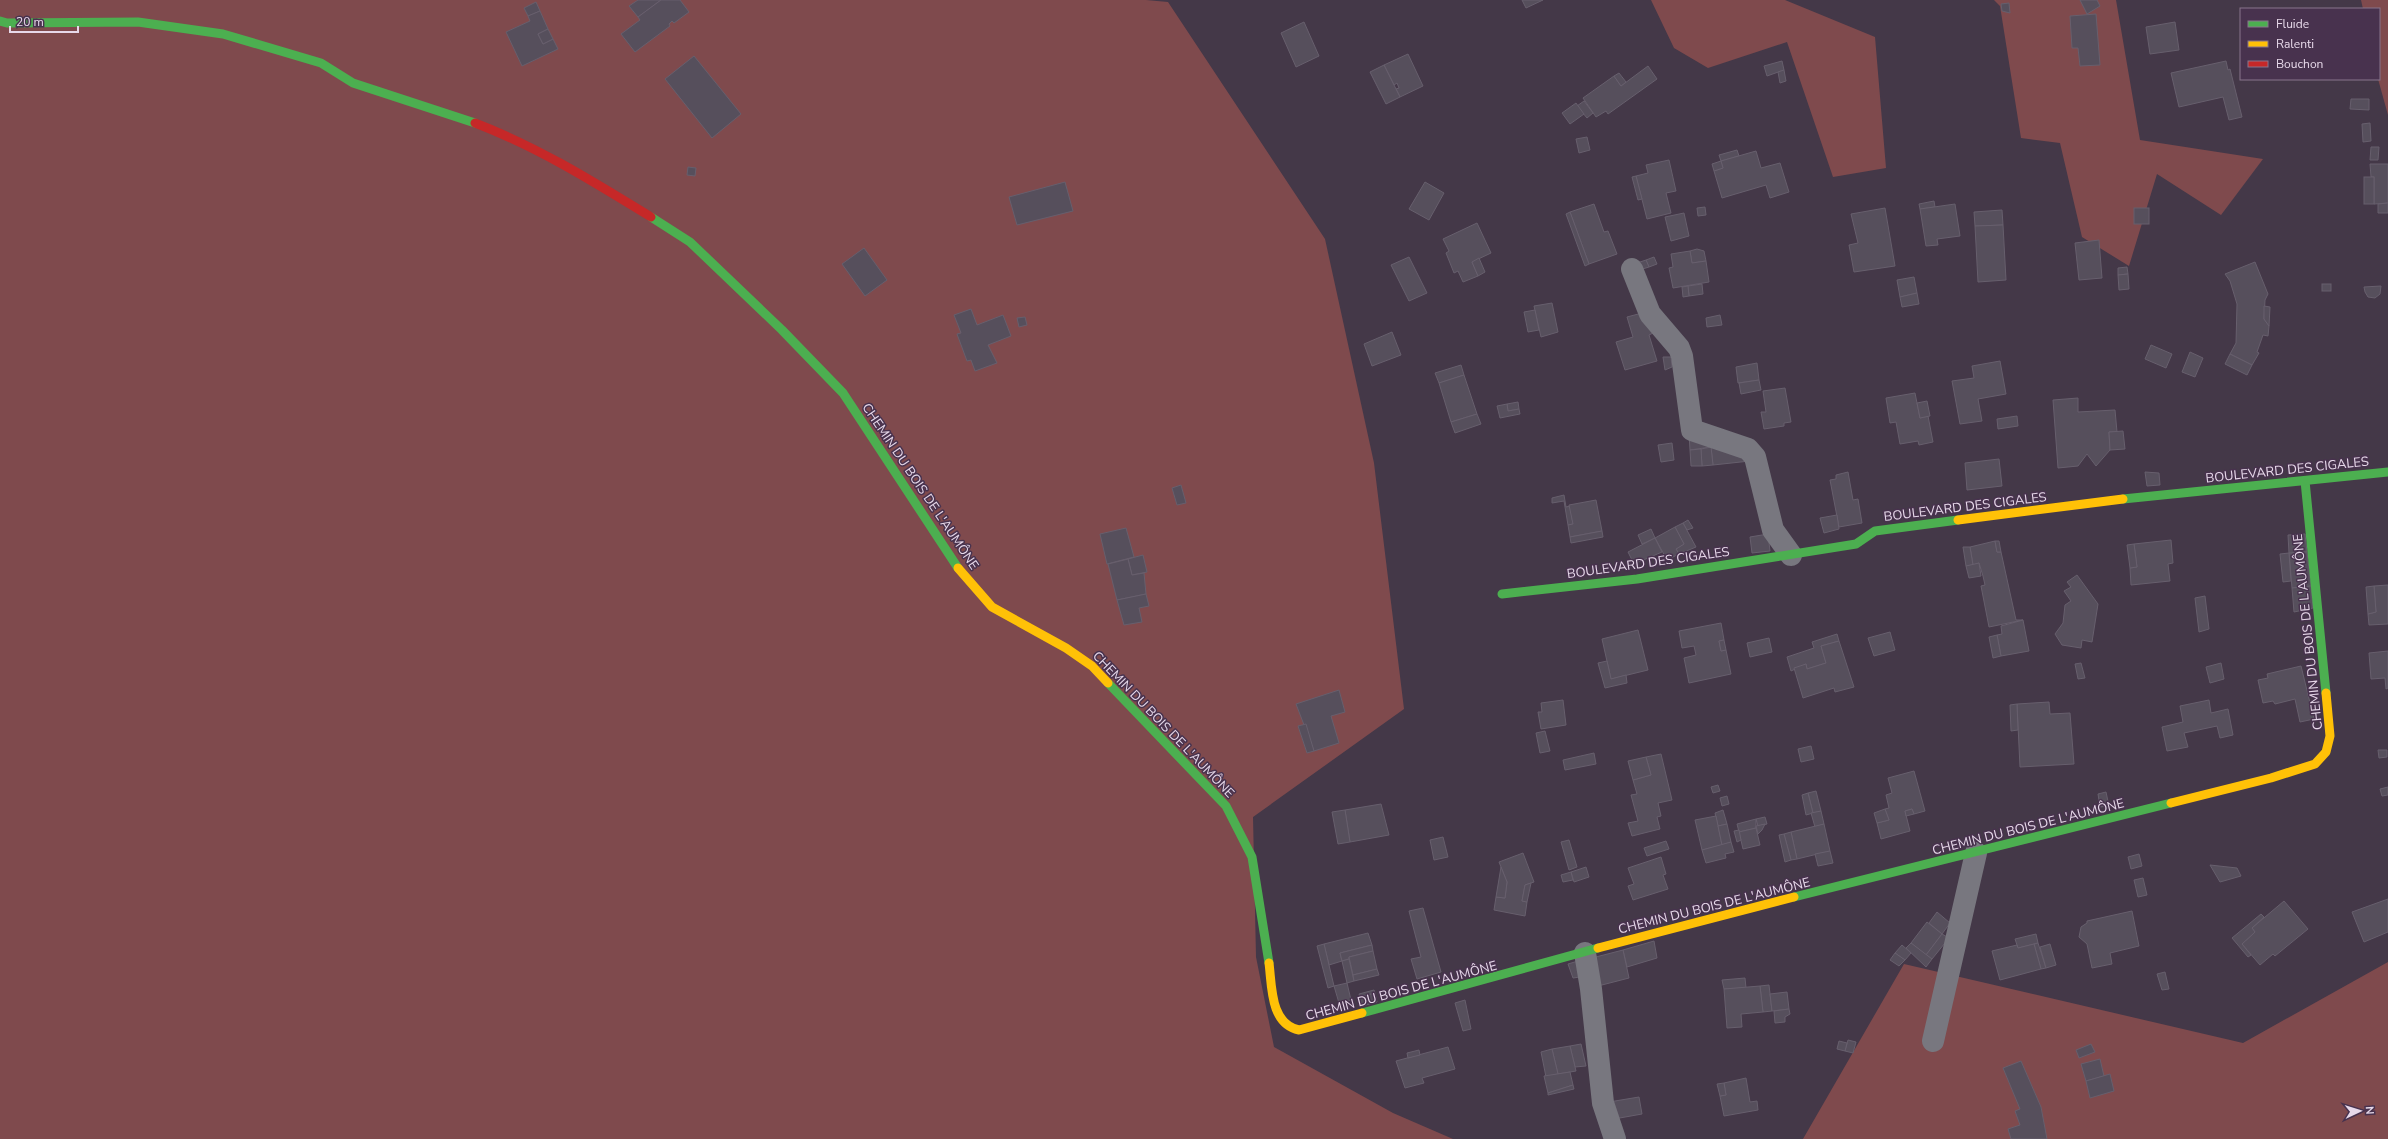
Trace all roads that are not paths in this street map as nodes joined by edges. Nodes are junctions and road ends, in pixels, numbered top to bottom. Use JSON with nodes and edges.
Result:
{"nodes":[{"id":1,"x":0,"y":21,"type":"edge"},
{"id":2,"x":1632,"y":269,"type":"dead end"},
{"id":3,"x":2388,"y":472,"type":"edge"},
{"id":4,"x":2305,"y":481,"type":"junction"},
{"id":5,"x":1791,"y":555,"type":"junction"},
{"id":6,"x":1502,"y":594,"type":"dead end"},
{"id":7,"x":1976,"y":853,"type":"junction"},
{"id":8,"x":1585,"y":953,"type":"junction"},
{"id":9,"x":1933,"y":1041,"type":"dead end"},
{"id":10,"x":1615,"y":1139,"type":"edge"}],
"edges":[{"from":1,"to":8,"type":"street","name":"CHEMIN DU BOIS DE L'AUMÔNE"},
{"from":2,"to":5,"type":"street"},
{"from":3,"to":4,"type":"street","name":"BOULEVARD DES CIGALES"},
{"from":4,"to":5,"type":"street","name":"BOULEVARD DES CIGALES"},
{"from":4,"to":7,"type":"street","name":"CHEMIN DU BOIS DE L'AUMÔNE"},
{"from":5,"to":6,"type":"street","name":"BOULEVARD DES CIGALES"},
{"from":7,"to":8,"type":"street","name":"CHEMIN DU BOIS DE L'AUMÔNE"},
{"from":7,"to":9,"type":"street"},
{"from":8,"to":10,"type":"street"}]}
